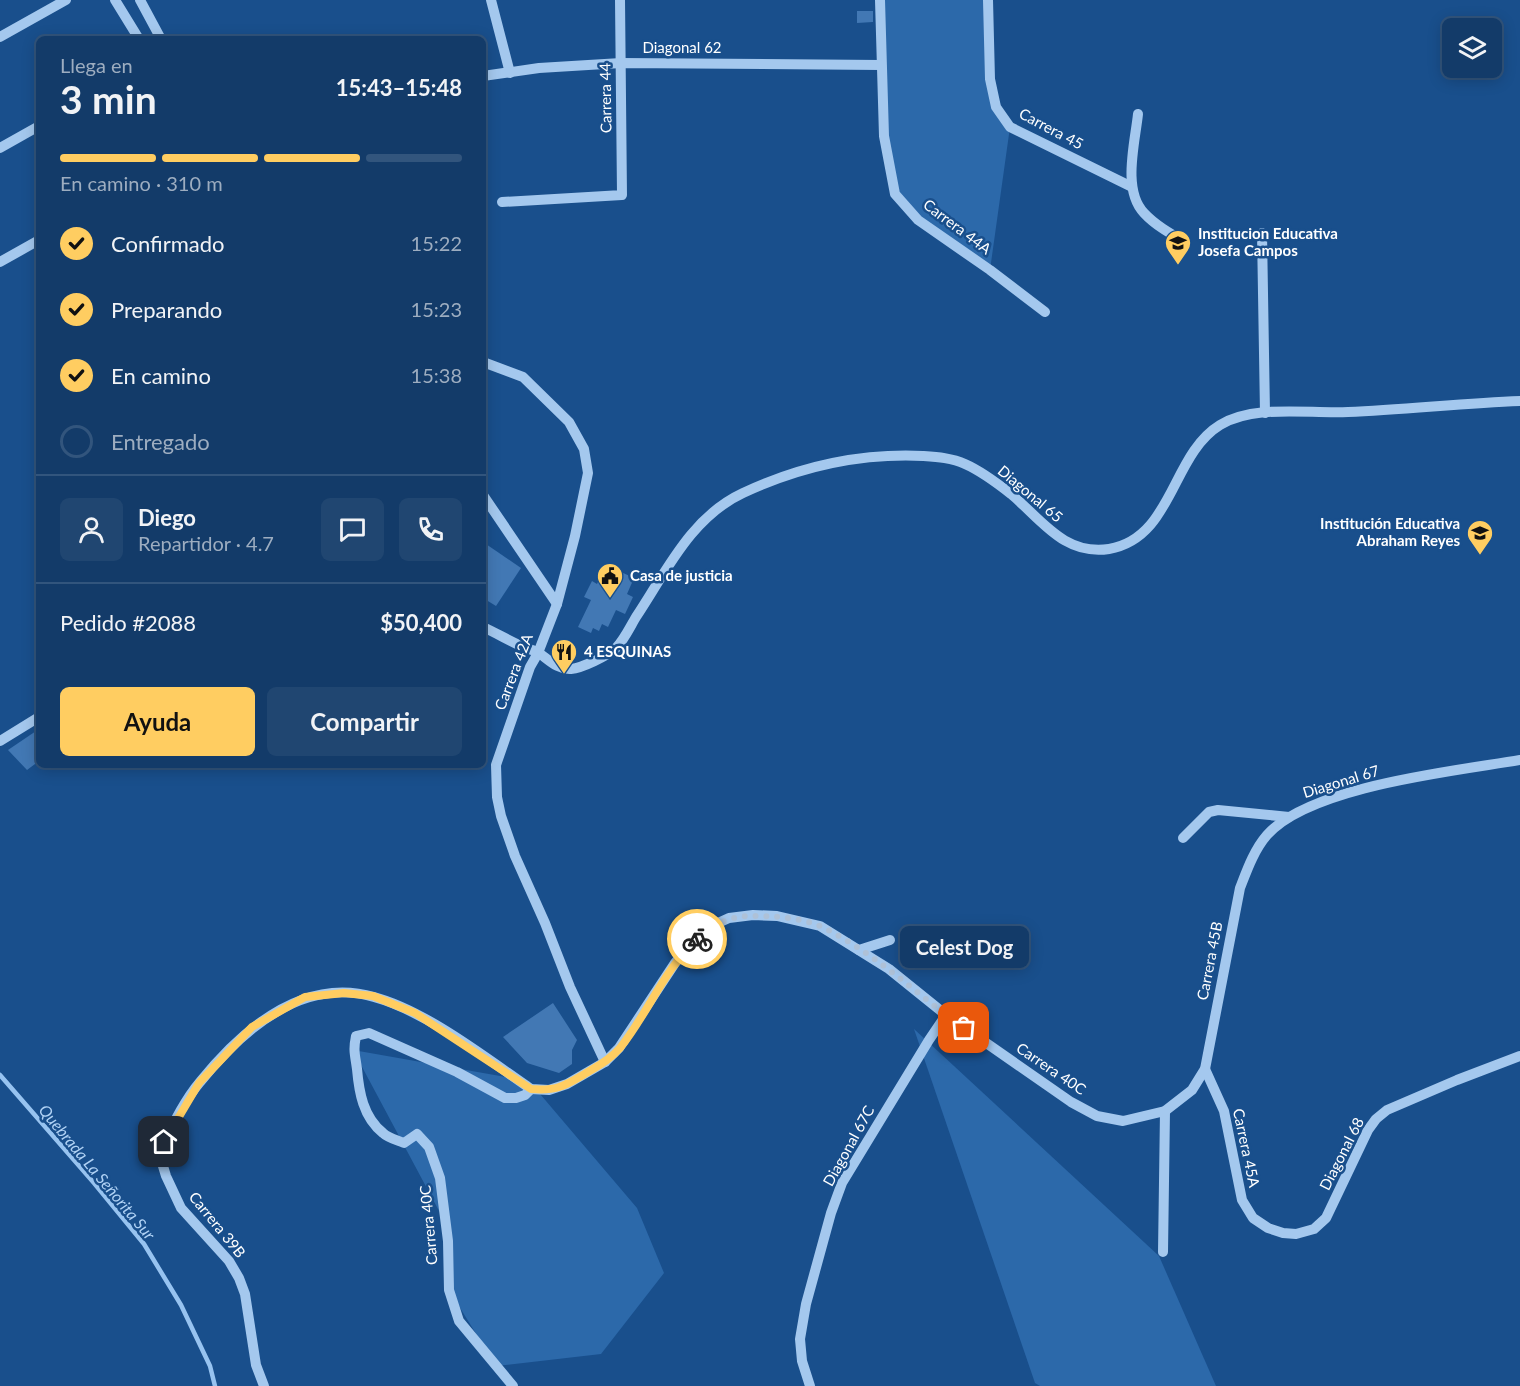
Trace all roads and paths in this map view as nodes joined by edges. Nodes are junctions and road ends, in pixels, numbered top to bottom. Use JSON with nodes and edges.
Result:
{"nodes":[{"id":1,"x":66,"y":0,"type":"edge"},
{"id":2,"x":115,"y":0,"type":"edge"},
{"id":3,"x":140,"y":0,"type":"edge"},
{"id":4,"x":491,"y":0,"type":"edge"},
{"id":5,"x":620,"y":0,"type":"edge"},
{"id":6,"x":880,"y":0,"type":"edge"},
{"id":7,"x":988,"y":0,"type":"edge"},
{"id":8,"x":137,"y":36,"type":"edge"},
{"id":9,"x":159,"y":36,"type":"edge"},
{"id":10,"x":0,"y":37,"type":"edge"},
{"id":11,"x":621,"y":63,"type":"junction"},
{"id":12,"x":881,"y":65,"type":"junction"},
{"id":13,"x":510,"y":73,"type":"junction"},
{"id":14,"x":486,"y":75,"type":"edge"},
{"id":15,"x":1138,"y":114,"type":"dead end"},
{"id":16,"x":36,"y":128,"type":"edge"},
{"id":17,"x":0,"y":148,"type":"edge"},
{"id":18,"x":1130,"y":186,"type":"junction"},
{"id":19,"x":502,"y":202,"type":"dead end"},
{"id":20,"x":1262,"y":233,"type":"dead end"},
{"id":21,"x":36,"y":242,"type":"edge"},
{"id":22,"x":1185,"y":242,"type":"dead end"},
{"id":23,"x":0,"y":262,"type":"edge"},
{"id":24,"x":1045,"y":312,"type":"dead end"},
{"id":25,"x":486,"y":363,"type":"edge"},
{"id":26,"x":1520,"y":401,"type":"edge"},
{"id":27,"x":1265,"y":413,"type":"junction"},
{"id":28,"x":486,"y":499,"type":"edge"},
{"id":29,"x":557,"y":604,"type":"junction"},
{"id":30,"x":486,"y":628,"type":"edge"},
{"id":31,"x":538,"y":653,"type":"junction"},
{"id":32,"x":36,"y":719,"type":"edge"},
{"id":33,"x":0,"y":741,"type":"edge"},
{"id":34,"x":1520,"y":760,"type":"edge"},
{"id":35,"x":1289,"y":818,"type":"junction"},
{"id":36,"x":1183,"y":838,"type":"dead end"},
{"id":37,"x":890,"y":940,"type":"dead end"},
{"id":38,"x":859,"y":950,"type":"junction"},
{"id":39,"x":946,"y":1015,"type":"junction"},
{"id":40,"x":1520,"y":1056,"type":"edge"},
{"id":41,"x":605,"y":1062,"type":"junction"},
{"id":42,"x":1205,"y":1069,"type":"junction"},
{"id":43,"x":531,"y":1089,"type":"junction"},
{"id":44,"x":1165,"y":1111,"type":"junction"},
{"id":45,"x":1242,"y":1200,"type":"joint"},
{"id":46,"x":1163,"y":1252,"type":"dead end"},
{"id":47,"x":264,"y":1386,"type":"edge"},
{"id":48,"x":513,"y":1386,"type":"edge"},
{"id":49,"x":810,"y":1386,"type":"edge"}],
"edges":[{"from":1,"to":10,"type":"street"},
{"from":2,"to":8,"type":"street"},
{"from":3,"to":9,"type":"street"},
{"from":4,"to":13,"type":"street"},
{"from":5,"to":11,"type":"street","name":"Carrera 44"},
{"from":6,"to":12,"type":"street","name":"Carrera 44A"},
{"from":7,"to":18,"type":"street","name":"Carrera 45"},
{"from":11,"to":12,"type":"street","name":"Diagonal 62"},
{"from":11,"to":13,"type":"street","name":"Diagonal 62"},
{"from":11,"to":19,"type":"street","name":"Carrera 44"},
{"from":12,"to":24,"type":"street","name":"Carrera 44A"},
{"from":13,"to":14,"type":"street","name":"Diagonal 62"},
{"from":15,"to":18,"type":"street"},
{"from":16,"to":17,"type":"street"},
{"from":18,"to":22,"type":"street"},
{"from":20,"to":27,"type":"street"},
{"from":21,"to":23,"type":"street"},
{"from":25,"to":29,"type":"street","name":"Carrera 42A"},
{"from":26,"to":27,"type":"street","name":"Diagonal 65"},
{"from":27,"to":31,"type":"street","name":"Diagonal 65"},
{"from":28,"to":29,"type":"street"},
{"from":29,"to":31,"type":"street","name":"Carrera 42A"},
{"from":30,"to":31,"type":"street","name":"Diagonal 65"},
{"from":31,"to":41,"type":"street","name":"Carrera 42A"},
{"from":32,"to":33,"type":"street"},
{"from":34,"to":35,"type":"street","name":"Diagonal 67"},
{"from":35,"to":36,"type":"street"},
{"from":35,"to":42,"type":"street","name":"Carrera 45B"},
{"from":37,"to":38,"type":"street"},
{"from":38,"to":39,"type":"street","name":"Carrera 40C"},
{"from":38,"to":41,"type":"street","name":"Carrera 40C"},
{"from":39,"to":44,"type":"street","name":"Carrera 40C"},
{"from":39,"to":49,"type":"street","name":"Diagonal 67C"},
{"from":40,"to":45,"type":"street","name":"Diagonal 68"},
{"from":41,"to":43,"type":"street","name":"Carrera 40C"},
{"from":42,"to":44,"type":"street","name":"Carrera 45B"},
{"from":42,"to":45,"type":"street","name":"Carrera 45A"},
{"from":43,"to":47,"type":"street","name":"Carrera 39B"},
{"from":43,"to":48,"type":"street","name":"Carrera 40C"},
{"from":44,"to":46,"type":"street"}]}
